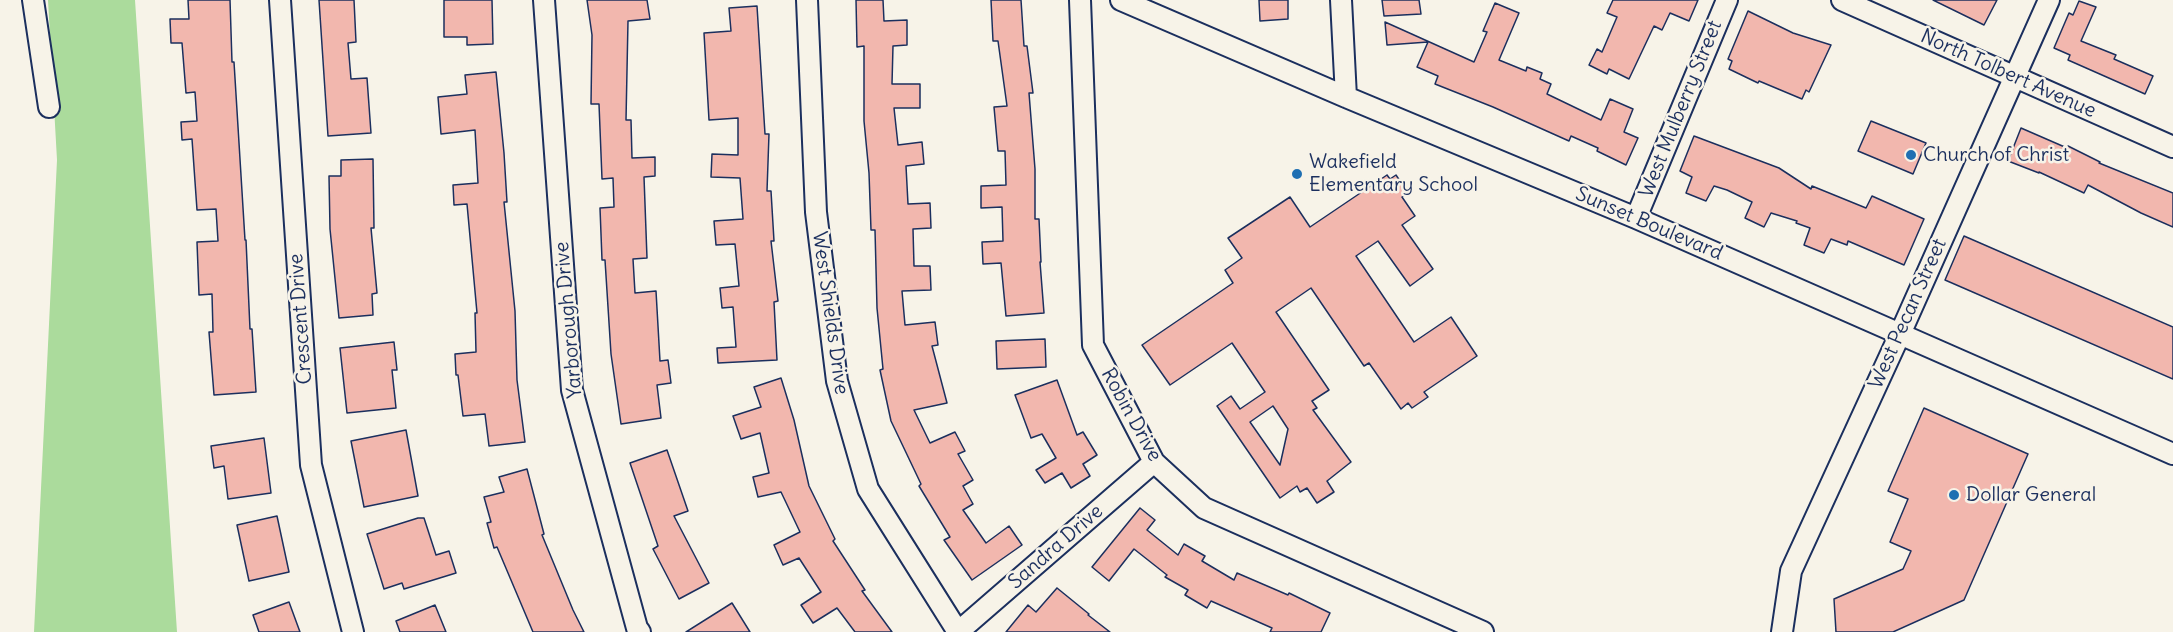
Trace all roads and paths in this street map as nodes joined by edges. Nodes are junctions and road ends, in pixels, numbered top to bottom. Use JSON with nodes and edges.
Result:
{"nodes":[{"id":1,"x":33,"y":0,"type":"edge"},
{"id":2,"x":280,"y":0,"type":"edge"},
{"id":3,"x":544,"y":0,"type":"edge"},
{"id":4,"x":807,"y":0,"type":"edge"},
{"id":5,"x":1080,"y":0,"type":"edge"},
{"id":6,"x":1121,"y":0,"type":"edge"},
{"id":7,"x":1341,"y":0,"type":"edge"},
{"id":8,"x":1726,"y":0,"type":"edge"},
{"id":9,"x":1842,"y":0,"type":"edge"},
{"id":10,"x":2049,"y":0,"type":"edge"},
{"id":11,"x":2014,"y":77,"type":"junction"},
{"id":12,"x":1346,"y":97,"type":"junction"},
{"id":13,"x":49,"y":107,"type":"dead end"},
{"id":14,"x":2173,"y":147,"type":"edge"},
{"id":15,"x":1636,"y":218,"type":"junction"},
{"id":16,"x":1900,"y":334,"type":"junction"},
{"id":17,"x":2173,"y":454,"type":"edge"},
{"id":18,"x":1154,"y":462,"type":"junction"},
{"id":19,"x":353,"y":632,"type":"edge"},
{"id":20,"x":640,"y":632,"type":"edge"},
{"id":21,"x":958,"y":632,"type":"edge"},
{"id":22,"x":1483,"y":632,"type":"edge"},
{"id":23,"x":1782,"y":632,"type":"edge"}],
"edges":[{"from":1,"to":13,"type":"street"},
{"from":2,"to":19,"type":"street","name":"Crescent Drive"},
{"from":3,"to":20,"type":"street","name":"Yarborough Drive"},
{"from":4,"to":21,"type":"street","name":"West Shields Drive"},
{"from":5,"to":18,"type":"street","name":"Robin Drive"},
{"from":6,"to":12,"type":"street","name":"Sunset Boulevard"},
{"from":7,"to":12,"type":"street"},
{"from":8,"to":15,"type":"street","name":"West Mulberry Street"},
{"from":9,"to":11,"type":"street","name":"North Tolbert Avenue"},
{"from":10,"to":11,"type":"street","name":"West Pecan Street"},
{"from":11,"to":14,"type":"street","name":"North Tolbert Avenue"},
{"from":11,"to":16,"type":"street","name":"West Pecan Street"},
{"from":12,"to":15,"type":"street","name":"Sunset Boulevard"},
{"from":15,"to":16,"type":"street","name":"Sunset Boulevard"},
{"from":16,"to":17,"type":"street","name":"Sunset Boulevard"},
{"from":16,"to":23,"type":"street","name":"West Pecan Street"},
{"from":18,"to":21,"type":"street","name":"Sandra Drive"},
{"from":18,"to":22,"type":"street","name":"Robin Drive"}]}
